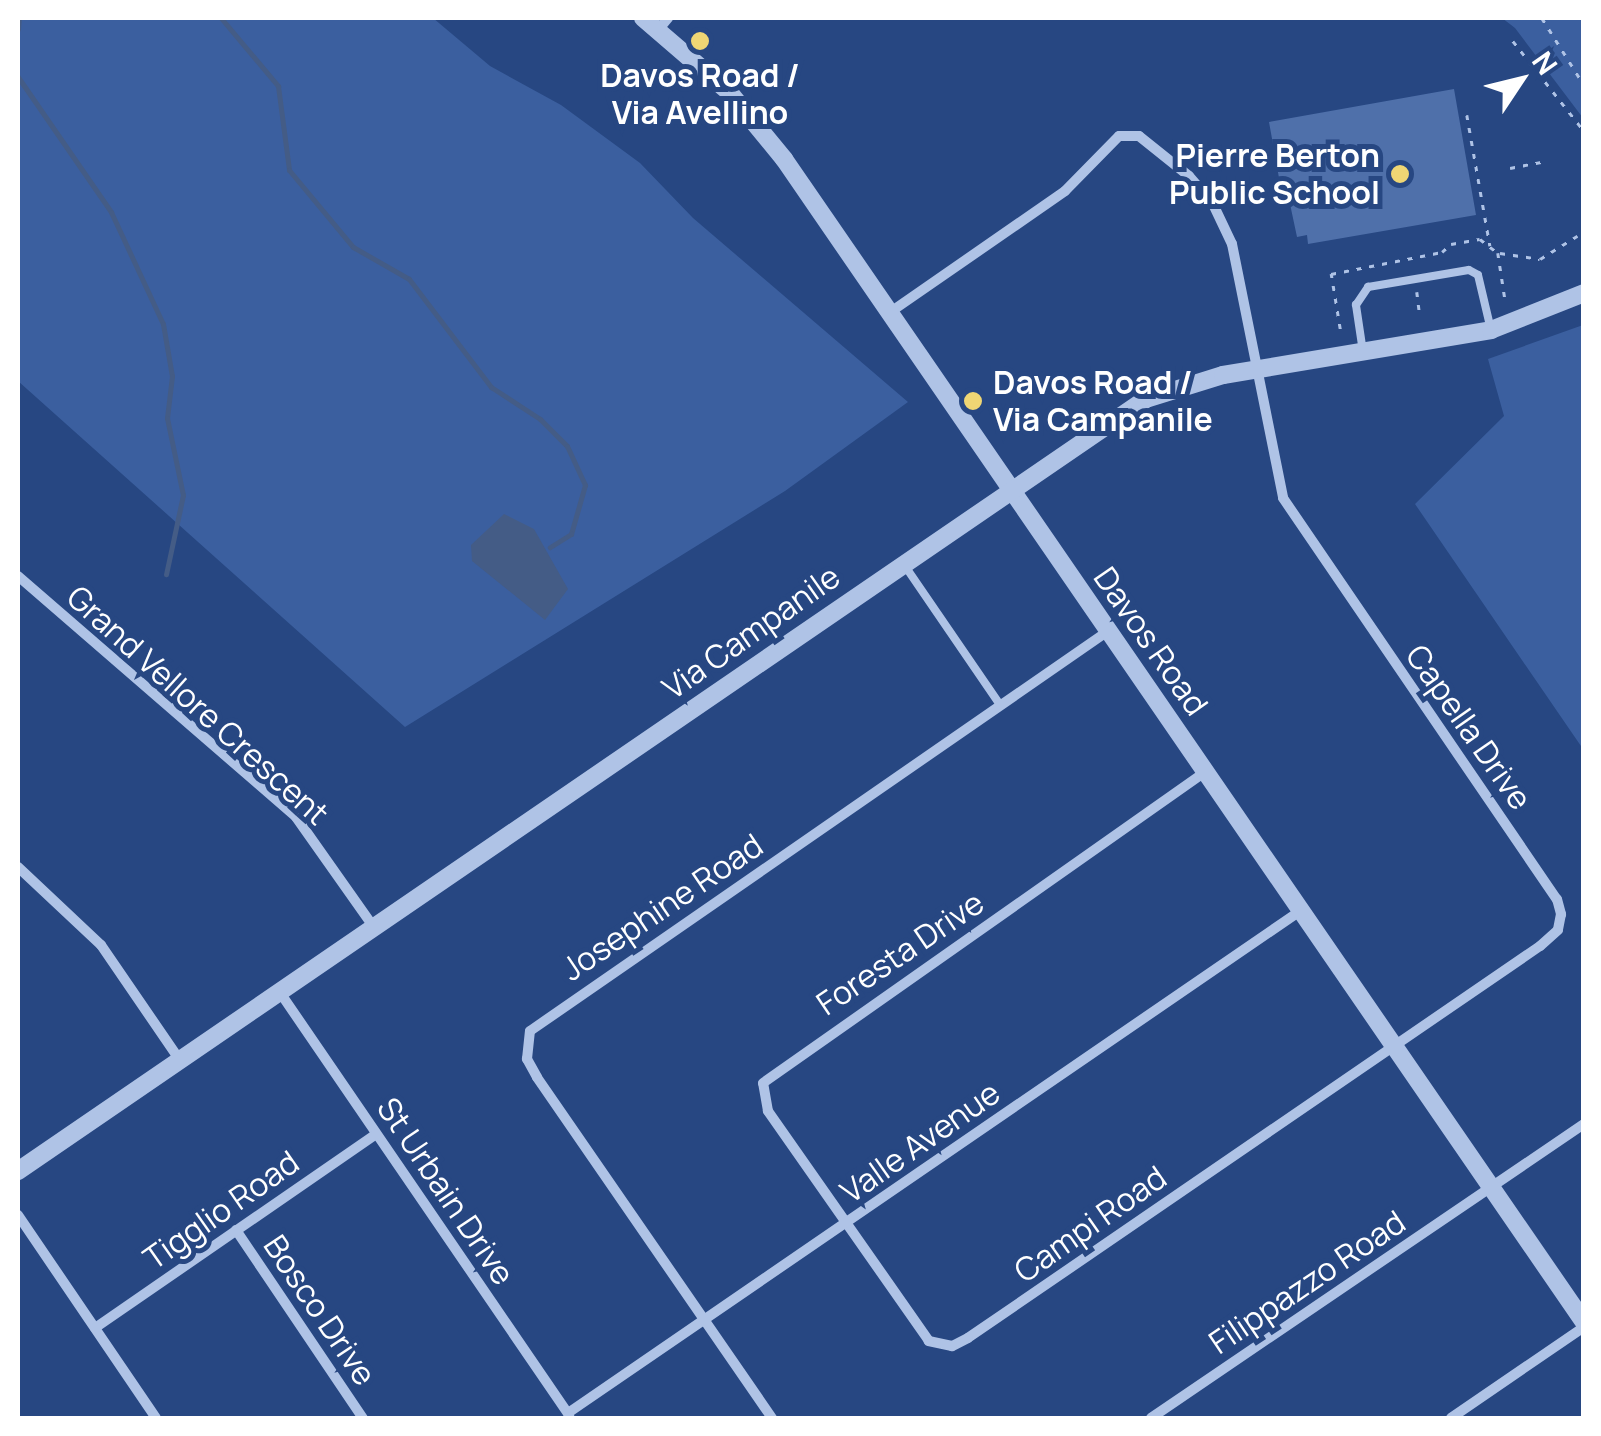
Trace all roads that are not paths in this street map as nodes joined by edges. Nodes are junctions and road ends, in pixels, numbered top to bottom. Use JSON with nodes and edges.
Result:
{"nodes":[{"id":1,"x":656,"y":22,"type":"edge"},
{"id":2,"x":1584,"y":293,"type":"edge"},
{"id":3,"x":889,"y":312,"type":"junction"},
{"id":4,"x":1490,"y":330,"type":"junction"},
{"id":5,"x":1363,"y":352,"type":"junction"},
{"id":6,"x":1255,"y":370,"type":"junction"},
{"id":7,"x":1010,"y":488,"type":"junction"},
{"id":8,"x":902,"y":562,"type":"junction"},
{"id":9,"x":18,"y":576,"type":"edge"},
{"id":10,"x":1108,"y":630,"type":"junction"},
{"id":11,"x":1000,"y":705,"type":"junction"},
{"id":12,"x":1205,"y":772,"type":"junction"},
{"id":13,"x":18,"y":867,"type":"edge"},
{"id":14,"x":1300,"y":911,"type":"junction"},
{"id":15,"x":373,"y":926,"type":"junction"},
{"id":16,"x":279,"y":991,"type":"junction"},
{"id":17,"x":1393,"y":1046,"type":"junction"},
{"id":18,"x":179,"y":1059,"type":"junction"},
{"id":19,"x":1584,"y":1124,"type":"edge"},
{"id":20,"x":376,"y":1134,"type":"junction"},
{"id":21,"x":18,"y":1171,"type":"edge"},
{"id":22,"x":1491,"y":1187,"type":"junction"},
{"id":23,"x":18,"y":1215,"type":"edge"},
{"id":24,"x":845,"y":1224,"type":"junction"},
{"id":25,"x":236,"y":1230,"type":"junction"},
{"id":26,"x":704,"y":1321,"type":"junction"},
{"id":27,"x":1584,"y":1324,"type":"edge"},
{"id":28,"x":95,"y":1328,"type":"junction"},
{"id":29,"x":570,"y":1416,"type":"edge"},
{"id":30,"x":156,"y":1418,"type":"edge"},
{"id":31,"x":363,"y":1418,"type":"edge"},
{"id":32,"x":772,"y":1418,"type":"edge"},
{"id":33,"x":1151,"y":1418,"type":"edge"},
{"id":34,"x":1451,"y":1418,"type":"edge"}],
"edges":[{"from":1,"to":3,"type":"street","name":"Davos Road"},
{"from":2,"to":4,"type":"street","name":"Via Campanile"},
{"from":3,"to":6,"type":"street"},
{"from":3,"to":7,"type":"street","name":"Davos Road"},
{"from":4,"to":5,"type":"street","name":"Via Campanile"},
{"from":4,"to":5,"type":"lane"},
{"from":5,"to":6,"type":"street","name":"Via Campanile"},
{"from":6,"to":7,"type":"street","name":"Via Campanile"},
{"from":6,"to":17,"type":"street","name":"Capella Drive"},
{"from":7,"to":8,"type":"street","name":"Via Campanile"},
{"from":7,"to":10,"type":"street","name":"Davos Road"},
{"from":8,"to":11,"type":"lane"},
{"from":8,"to":15,"type":"street","name":"Via Campanile"},
{"from":9,"to":15,"type":"street","name":"Grand Vellore Crescent"},
{"from":10,"to":11,"type":"street","name":"Josephine Road"},
{"from":10,"to":12,"type":"street","name":"Davos Road"},
{"from":11,"to":26,"type":"street","name":"Josephine Road"},
{"from":12,"to":14,"type":"street","name":"Davos Road"},
{"from":12,"to":24,"type":"street","name":"Foresta Drive"},
{"from":13,"to":18,"type":"street"},
{"from":14,"to":17,"type":"street","name":"Davos Road"},
{"from":14,"to":24,"type":"street","name":"Valle Avenue"},
{"from":15,"to":16,"type":"street","name":"Via Campanile"},
{"from":16,"to":18,"type":"street","name":"Via Campanile"},
{"from":16,"to":20,"type":"street","name":"St Urbain Drive"},
{"from":17,"to":22,"type":"street","name":"Davos Road"},
{"from":17,"to":24,"type":"street","name":"Campi Road"},
{"from":18,"to":21,"type":"street","name":"Via Campanile"},
{"from":19,"to":22,"type":"street","name":"Filippazzo Road"},
{"from":20,"to":25,"type":"street","name":"Tigglio Road"},
{"from":20,"to":29,"type":"street","name":"St Urbain Drive"},
{"from":22,"to":27,"type":"street","name":"Davos Road"},
{"from":22,"to":33,"type":"street","name":"Filippazzo Road"},
{"from":23,"to":28,"type":"street"},
{"from":24,"to":26,"type":"street","name":"Valle Avenue"},
{"from":25,"to":28,"type":"street","name":"Tigglio Road"},
{"from":25,"to":31,"type":"street","name":"Bosco Drive"},
{"from":26,"to":29,"type":"street","name":"Valle Avenue"},
{"from":26,"to":32,"type":"street"},
{"from":27,"to":34,"type":"street"},
{"from":28,"to":30,"type":"street"}]}
